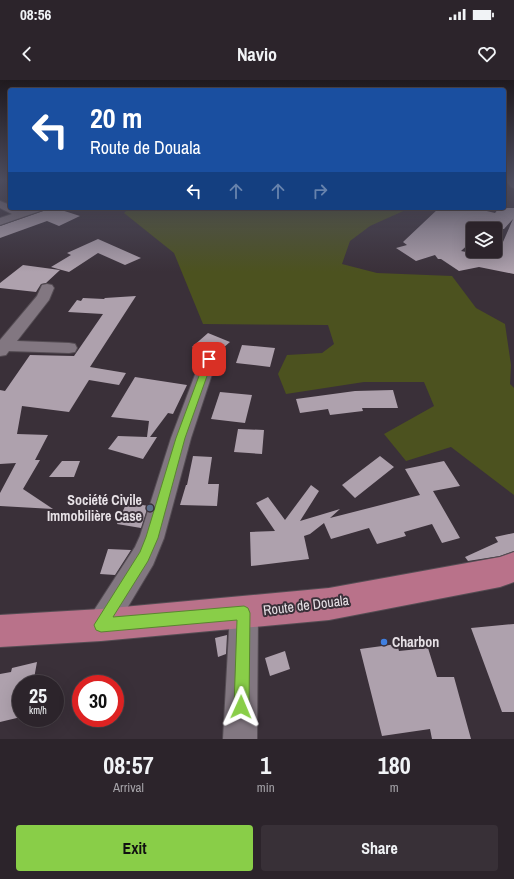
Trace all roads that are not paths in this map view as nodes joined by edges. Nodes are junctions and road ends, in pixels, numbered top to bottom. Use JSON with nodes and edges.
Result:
{"nodes":[{"id":1,"x":13,"y":211,"type":"edge"},
{"id":2,"x":32,"y":211,"type":"edge"},
{"id":3,"x":21,"y":215,"type":"junction"},
{"id":4,"x":0,"y":222,"type":"edge"},
{"id":5,"x":47,"y":288,"type":"dead end"},
{"id":6,"x":2,"y":348,"type":"edge"},
{"id":7,"x":68,"y":348,"type":"dead end"},
{"id":8,"x":209,"y":359,"type":"dead end"},
{"id":9,"x":514,"y":567,"type":"edge"},
{"id":10,"x":244,"y":613,"type":"junction"},
{"id":11,"x":101,"y":625,"type":"junction"},
{"id":12,"x":0,"y":632,"type":"edge"},
{"id":13,"x":240,"y":739,"type":"edge"}],
"edges":[{"from":1,"to":3,"type":"street"},
{"from":2,"to":3,"type":"street"},
{"from":3,"to":4,"type":"street"},
{"from":5,"to":6,"type":"street"},
{"from":6,"to":7,"type":"street"},
{"from":8,"to":11,"type":"street"},
{"from":9,"to":10,"type":"highway","name":"Route de Douala"},
{"from":10,"to":11,"type":"highway","name":"Route de Douala"},
{"from":10,"to":13,"type":"street"},
{"from":11,"to":12,"type":"highway","name":"Route de Douala"}]}
